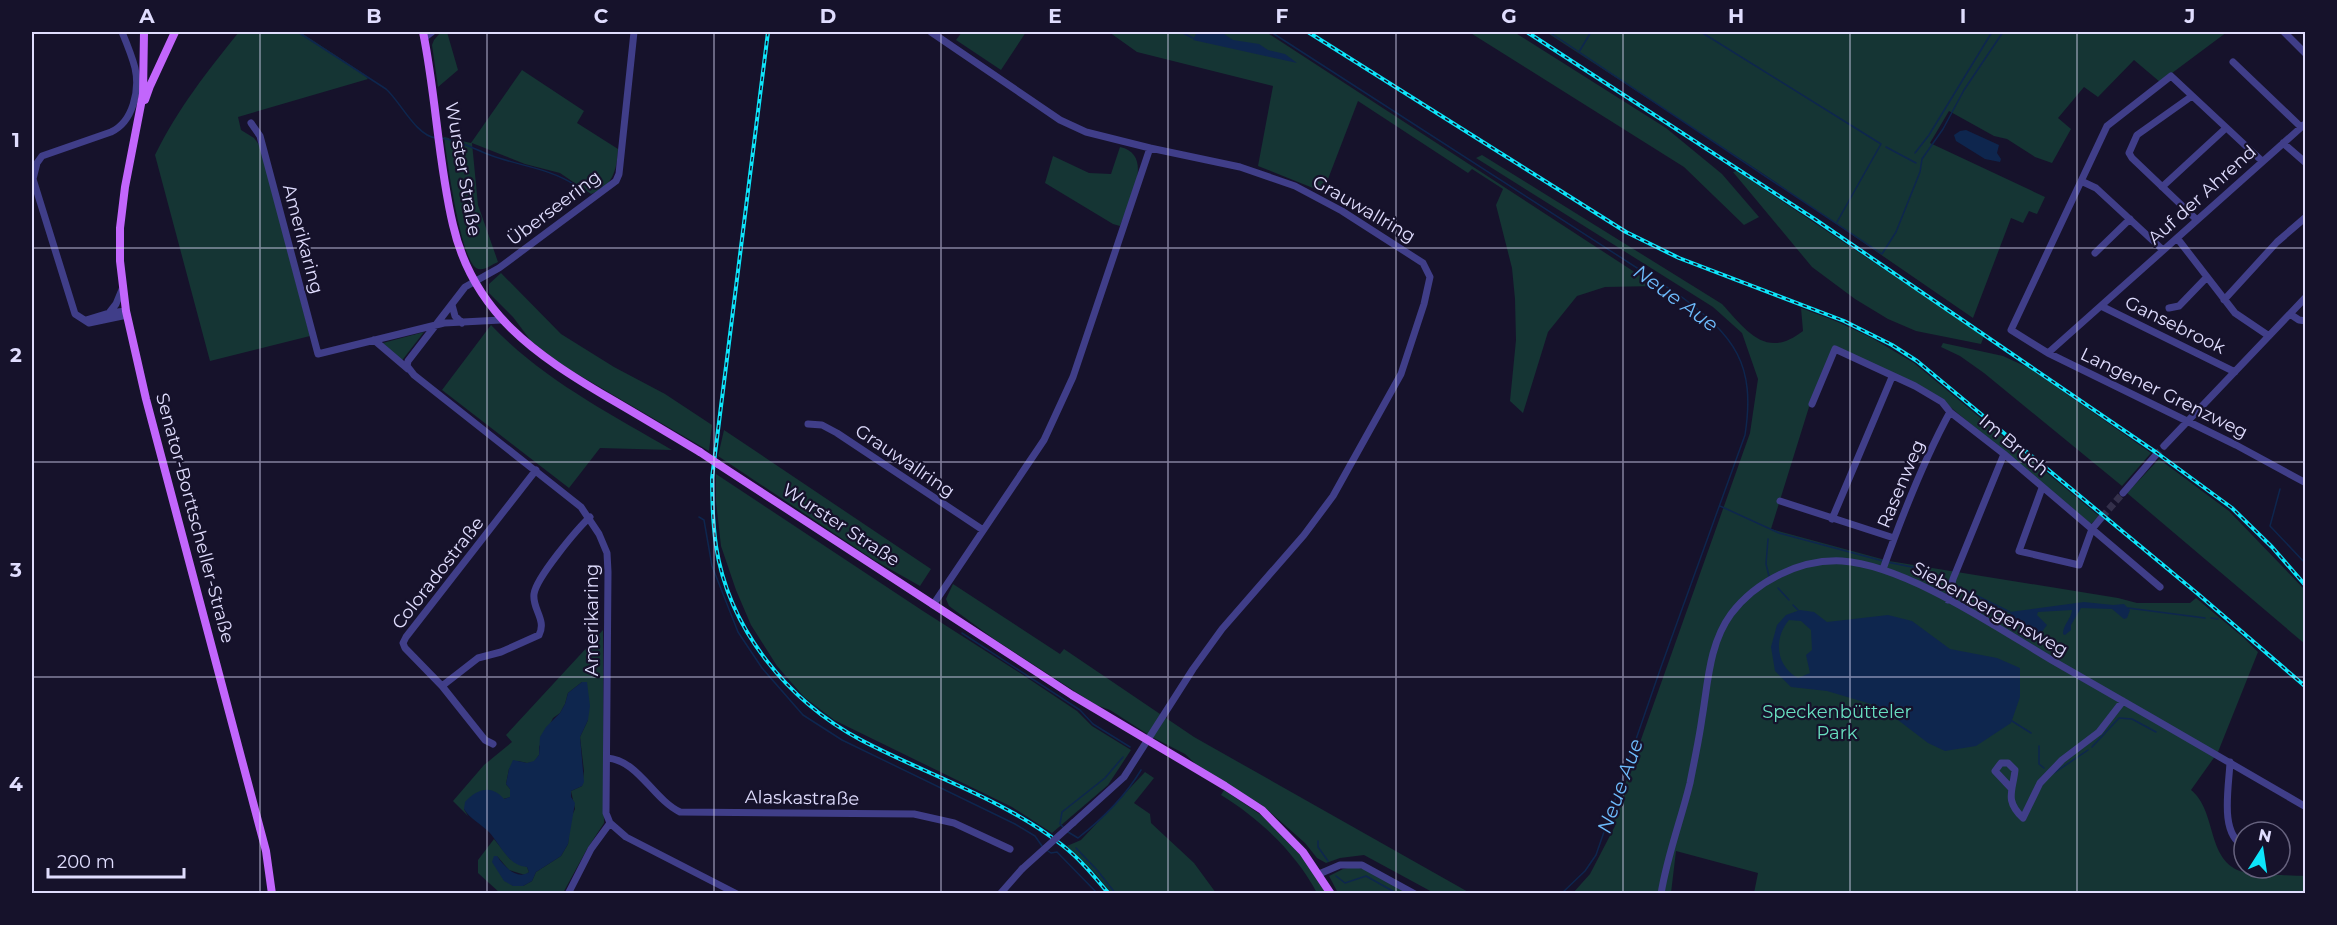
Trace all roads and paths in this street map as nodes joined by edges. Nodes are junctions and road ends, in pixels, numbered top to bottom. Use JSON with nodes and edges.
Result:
{"nodes":[{"id":1,"x":122,"y":32,"type":"edge"},
{"id":2,"x":144,"y":32,"type":"edge"},
{"id":3,"x":176,"y":32,"type":"edge"},
{"id":4,"x":432,"y":32,"type":"edge"},
{"id":5,"x":634,"y":32,"type":"edge"},
{"id":6,"x":931,"y":32,"type":"edge"},
{"id":7,"x":2284,"y":32,"type":"edge"},
{"id":8,"x":423,"y":35,"type":"edge"},
{"id":9,"x":2306,"y":54,"type":"edge"},
{"id":10,"x":2233,"y":62,"type":"dead end"},
{"id":11,"x":2192,"y":96,"type":"junction"},
{"id":12,"x":251,"y":123,"type":"dead end"},
{"id":13,"x":2303,"y":125,"type":"edge"},
{"id":14,"x":2226,"y":128,"type":"junction"},
{"id":15,"x":2283,"y":143,"type":"junction"},
{"id":16,"x":133,"y":147,"type":"junction"},
{"id":17,"x":1150,"y":148,"type":"junction"},
{"id":18,"x":2262,"y":162,"type":"junction"},
{"id":19,"x":2306,"y":163,"type":"edge"},
{"id":20,"x":2081,"y":181,"type":"junction"},
{"id":21,"x":2162,"y":187,"type":"junction"},
{"id":22,"x":2306,"y":217,"type":"edge"},
{"id":23,"x":2130,"y":219,"type":"junction"},
{"id":24,"x":2197,"y":220,"type":"junction"},
{"id":25,"x":2177,"y":238,"type":"junction"},
{"id":26,"x":2163,"y":250,"type":"junction"},
{"id":27,"x":2096,"y":253,"type":"dead end"},
{"id":28,"x":2207,"y":277,"type":"junction"},
{"id":29,"x":473,"y":282,"type":"junction"},
{"id":30,"x":123,"y":287,"type":"junction"},
{"id":31,"x":2306,"y":297,"type":"edge"},
{"id":32,"x":2224,"y":300,"type":"junction"},
{"id":33,"x":452,"y":305,"type":"junction"},
{"id":34,"x":2101,"y":306,"type":"junction"},
{"id":35,"x":2169,"y":308,"type":"dead end"},
{"id":36,"x":109,"y":313,"type":"junction"},
{"id":37,"x":127,"y":313,"type":"junction"},
{"id":38,"x":2290,"y":314,"type":"junction"},
{"id":39,"x":501,"y":320,"type":"junction"},
{"id":40,"x":84,"y":321,"type":"junction"},
{"id":41,"x":2306,"y":321,"type":"edge"},
{"id":42,"x":462,"y":323,"type":"junction"},
{"id":43,"x":435,"y":326,"type":"junction"},
{"id":44,"x":2269,"y":336,"type":"junction"},
{"id":45,"x":374,"y":340,"type":"junction"},
{"id":46,"x":2048,"y":353,"type":"junction"},
{"id":47,"x":408,"y":369,"type":"junction"},
{"id":48,"x":2235,"y":372,"type":"junction"},
{"id":49,"x":1892,"y":377,"type":"junction"},
{"id":50,"x":1812,"y":404,"type":"dead end"},
{"id":51,"x":1950,"y":412,"type":"junction"},
{"id":52,"x":2187,"y":422,"type":"junction"},
{"id":53,"x":808,"y":424,"type":"dead end"},
{"id":54,"x":2164,"y":447,"type":"tunnel mouth"},
{"id":55,"x":2004,"y":454,"type":"junction"},
{"id":56,"x":2155,"y":456,"type":"tunnel mouth"},
{"id":57,"x":536,"y":470,"type":"junction"},
{"id":58,"x":2306,"y":483,"type":"edge"},
{"id":59,"x":2042,"y":488,"type":"junction"},
{"id":60,"x":2123,"y":493,"type":"tunnel mouth"},
{"id":61,"x":1780,"y":501,"type":"dead end"},
{"id":62,"x":590,"y":517,"type":"junction"},
{"id":63,"x":2102,"y":517,"type":"tunnel mouth"},
{"id":64,"x":1832,"y":519,"type":"junction"},
{"id":65,"x":2092,"y":529,"type":"junction"},
{"id":66,"x":983,"y":530,"type":"junction"},
{"id":67,"x":1894,"y":538,"type":"junction"},
{"id":68,"x":1885,"y":564,"type":"junction"},
{"id":69,"x":2160,"y":587,"type":"dead end"},
{"id":70,"x":1948,"y":600,"type":"junction"},
{"id":71,"x":933,"y":605,"type":"junction"},
{"id":72,"x":442,"y":686,"type":"junction"},
{"id":73,"x":2122,"y":701,"type":"junction"},
{"id":74,"x":1147,"y":740,"type":"junction"},
{"id":75,"x":493,"y":744,"type":"dead end"},
{"id":76,"x":607,"y":758,"type":"junction"},
{"id":77,"x":2230,"y":762,"type":"junction"},
{"id":78,"x":2011,"y":788,"type":"dead end"},
{"id":79,"x":2306,"y":807,"type":"edge"},
{"id":80,"x":610,"y":823,"type":"junction"},
{"id":81,"x":2232,"y":835,"type":"edge"},
{"id":82,"x":1010,"y":849,"type":"dead end"},
{"id":83,"x":1320,"y":874,"type":"junction"},
{"id":84,"x":272,"y":894,"type":"edge"},
{"id":85,"x":568,"y":894,"type":"edge"},
{"id":86,"x":737,"y":894,"type":"edge"},
{"id":87,"x":1000,"y":894,"type":"edge"},
{"id":88,"x":1331,"y":894,"type":"edge"},
{"id":89,"x":1415,"y":894,"type":"edge"},
{"id":90,"x":1661,"y":894,"type":"edge"}],
"edges":[{"from":1,"to":40,"type":"street"},
{"from":2,"to":16,"type":"main road","name":"Senator-Borttscheller-Straße"},
{"from":3,"to":16,"type":"main road","name":"Senator-Borttscheller-Straße"},
{"from":4,"to":8,"type":"street"},
{"from":5,"to":29,"type":"street","name":"Überseering"},
{"from":6,"to":17,"type":"street"},
{"from":7,"to":9,"type":"street"},
{"from":8,"to":29,"type":"main road","name":"Wurster Straße"},
{"from":10,"to":13,"type":"street"},
{"from":11,"to":14,"type":"street"},
{"from":11,"to":20,"type":"street"},
{"from":11,"to":21,"type":"street"},
{"from":12,"to":45,"type":"street","name":"Amerikaring"},
{"from":13,"to":15,"type":"street","name":"Auf der Ahrend"},
{"from":14,"to":18,"type":"street"},
{"from":14,"to":21,"type":"street"},
{"from":15,"to":18,"type":"street","name":"Auf der Ahrend"},
{"from":15,"to":19,"type":"street"},
{"from":16,"to":30,"type":"main road","name":"Senator-Borttscheller-Straße"},
{"from":17,"to":66,"type":"street"},
{"from":17,"to":74,"type":"street","name":"Grauwallring"},
{"from":18,"to":24,"type":"street","name":"Auf der Ahrend"},
{"from":20,"to":23,"type":"street"},
{"from":20,"to":46,"type":"street","name":"Langener Grenzweg"},
{"from":21,"to":24,"type":"street"},
{"from":22,"to":32,"type":"street"},
{"from":23,"to":26,"type":"street"},
{"from":23,"to":27,"type":"street"},
{"from":24,"to":25,"type":"street","name":"Auf der Ahrend"},
{"from":25,"to":26,"type":"street","name":"Auf der Ahrend"},
{"from":25,"to":28,"type":"street"},
{"from":26,"to":34,"type":"street","name":"Auf der Ahrend"},
{"from":28,"to":32,"type":"street"},
{"from":28,"to":35,"type":"street"},
{"from":29,"to":33,"type":"street"},
{"from":29,"to":39,"type":"main road","name":"Wurster Straße"},
{"from":30,"to":36,"type":"street"},
{"from":30,"to":37,"type":"main road","name":"Senator-Borttscheller-Straße"},
{"from":31,"to":38,"type":"street"},
{"from":32,"to":44,"type":"street"},
{"from":33,"to":42,"type":"street"},
{"from":33,"to":43,"type":"street"},
{"from":34,"to":46,"type":"street","name":"Auf der Ahrend"},
{"from":34,"to":48,"type":"street","name":"Gansebrook"},
{"from":36,"to":37,"type":"street"},
{"from":36,"to":40,"type":"street"},
{"from":37,"to":40,"type":"street"},
{"from":37,"to":84,"type":"main road","name":"Senator-Borttscheller-Straße"},
{"from":38,"to":41,"type":"street"},
{"from":38,"to":44,"type":"street"},
{"from":39,"to":42,"type":"street","name":"Amerikaring"},
{"from":39,"to":71,"type":"main road","name":"Wurster Straße","bridge":true},
{"from":42,"to":43,"type":"street","name":"Amerikaring"},
{"from":43,"to":45,"type":"street","name":"Amerikaring"},
{"from":43,"to":47,"type":"street"},
{"from":44,"to":48,"type":"street"},
{"from":45,"to":47,"type":"street","name":"Amerikaring"},
{"from":46,"to":52,"type":"street","name":"Langener Grenzweg"},
{"from":47,"to":57,"type":"street","name":"Amerikaring"},
{"from":48,"to":52,"type":"street"},
{"from":49,"to":50,"type":"street","name":"Im Bruch"},
{"from":49,"to":51,"type":"street","name":"Im Bruch"},
{"from":49,"to":64,"type":"street"},
{"from":51,"to":55,"type":"street","name":"Im Bruch"},
{"from":51,"to":67,"type":"street","name":"Rasenweg"},
{"from":52,"to":54,"type":"street"},
{"from":52,"to":58,"type":"street","name":"Langener Grenzweg"},
{"from":53,"to":66,"type":"street","name":"Grauwallring"},
{"from":55,"to":59,"type":"street","name":"Im Bruch"},
{"from":55,"to":70,"type":"street"},
{"from":56,"to":60,"type":"street"},
{"from":57,"to":62,"type":"street","name":"Amerikaring"},
{"from":57,"to":72,"type":"street","name":"Coloradostraße"},
{"from":59,"to":65,"type":"street","name":"Im Bruch"},
{"from":59,"to":65,"type":"street"},
{"from":61,"to":64,"type":"street"},
{"from":62,"to":72,"type":"street"},
{"from":62,"to":76,"type":"street","name":"Amerikaring"},
{"from":63,"to":65,"type":"street"},
{"from":64,"to":67,"type":"street"},
{"from":65,"to":69,"type":"street","name":"Im Bruch"},
{"from":66,"to":71,"type":"street"},
{"from":67,"to":68,"type":"street","name":"Rasenweg"},
{"from":68,"to":70,"type":"street","name":"Siebenbergensweg"},
{"from":68,"to":90,"type":"street","name":"Siebenbergensweg"},
{"from":70,"to":73,"type":"street","name":"Siebenbergensweg"},
{"from":71,"to":74,"type":"main road","name":"Wurster Straße"},
{"from":72,"to":75,"type":"street","name":"Coloradostraße"},
{"from":73,"to":77,"type":"street","name":"Siebenbergensweg"},
{"from":73,"to":78,"type":"street"},
{"from":74,"to":83,"type":"main road","name":"Wurster Straße"},
{"from":74,"to":87,"type":"street","bridge":true},
{"from":76,"to":80,"type":"street","name":"Amerikaring"},
{"from":76,"to":82,"type":"street","name":"Alaskastraße"},
{"from":77,"to":79,"type":"street","name":"Siebenbergensweg"},
{"from":77,"to":81,"type":"street"},
{"from":80,"to":85,"type":"street"},
{"from":80,"to":86,"type":"street"},
{"from":83,"to":88,"type":"main road","name":"Wurster Straße"},
{"from":83,"to":89,"type":"street"}]}
